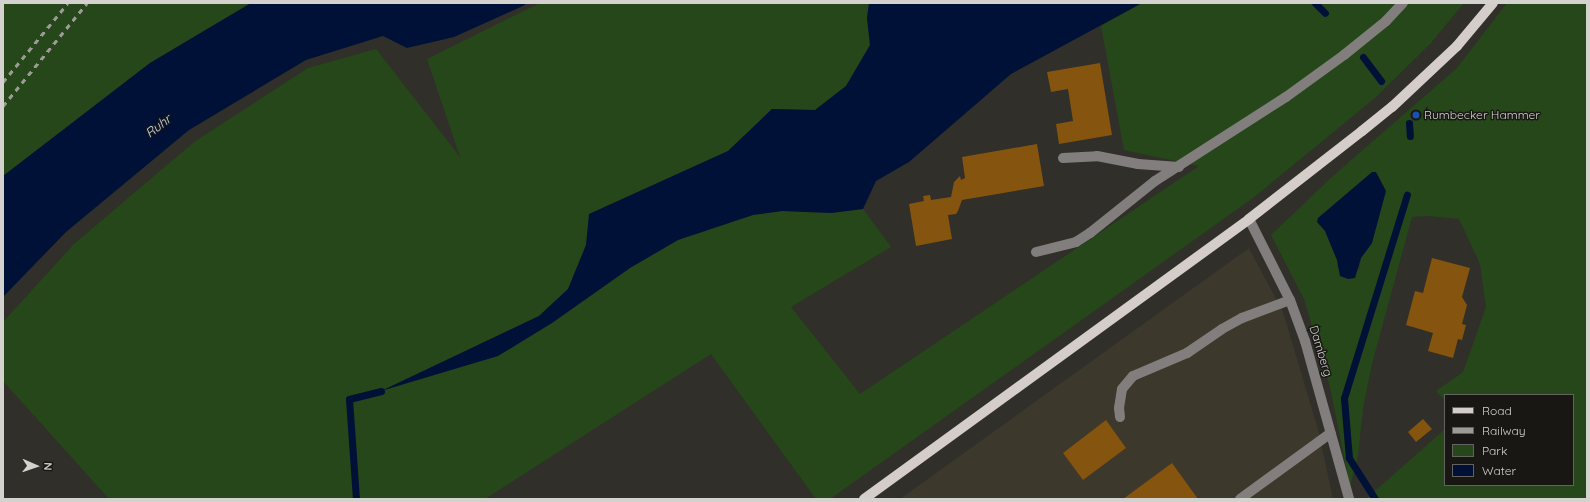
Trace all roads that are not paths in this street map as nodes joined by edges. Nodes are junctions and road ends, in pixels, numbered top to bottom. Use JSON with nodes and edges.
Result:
{"nodes":[{"id":1,"x":1404,"y":3,"type":"edge"},
{"id":2,"x":1493,"y":3,"type":"edge"},
{"id":3,"x":1063,"y":158,"type":"dead end"},
{"id":4,"x":1179,"y":167,"type":"junction"},
{"id":5,"x":1249,"y":219,"type":"junction"},
{"id":6,"x":1036,"y":252,"type":"dead end"},
{"id":7,"x":1290,"y":300,"type":"junction"},
{"id":8,"x":1120,"y":417,"type":"dead end"},
{"id":9,"x":1331,"y":433,"type":"junction"},
{"id":10,"x":864,"y":499,"type":"edge"},
{"id":11,"x":1240,"y":499,"type":"edge"},
{"id":12,"x":1348,"y":499,"type":"edge"}],
"edges":[{"from":1,"to":4,"type":"street"},
{"from":2,"to":5,"type":"main road"},
{"from":3,"to":4,"type":"street"},
{"from":4,"to":6,"type":"street"},
{"from":5,"to":7,"type":"street","name":"Damberg"},
{"from":5,"to":10,"type":"main road"},
{"from":7,"to":8,"type":"street"},
{"from":7,"to":9,"type":"street","name":"Damberg"},
{"from":9,"to":11,"type":"street"},
{"from":9,"to":12,"type":"street","name":"Damberg"}]}
